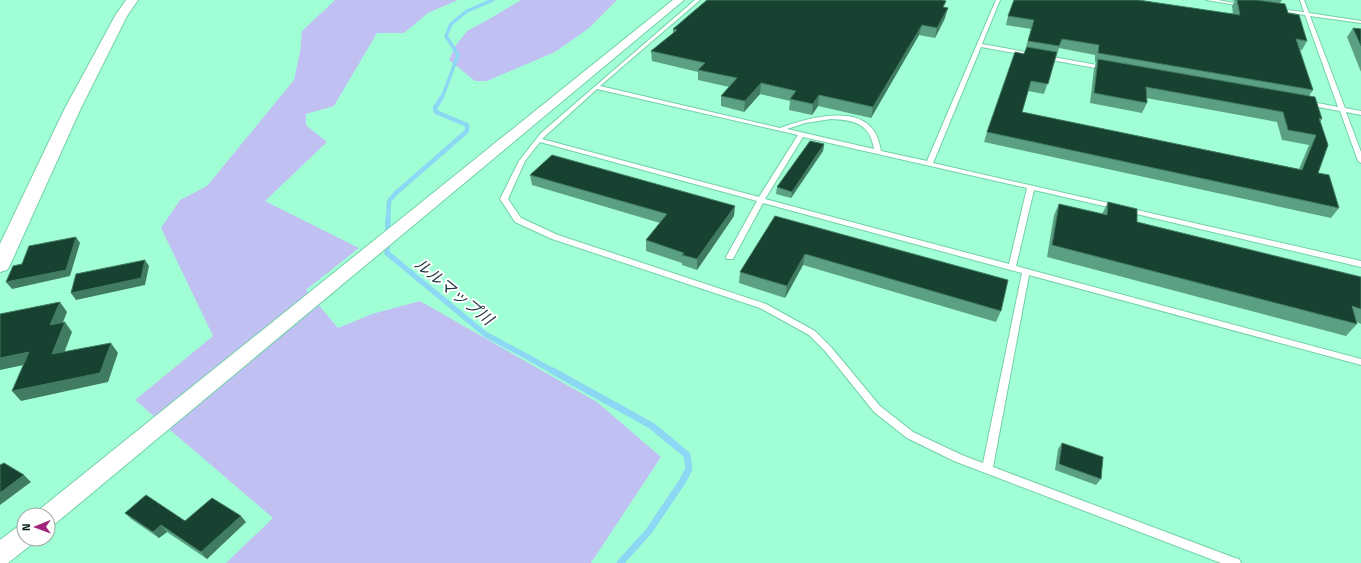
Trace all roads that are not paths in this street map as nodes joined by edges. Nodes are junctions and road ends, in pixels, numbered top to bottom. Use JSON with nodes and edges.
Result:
{"nodes":[{"id":1,"x":132,"y":0,"type":"edge"},
{"id":2,"x":680,"y":0,"type":"edge"},
{"id":3,"x":698,"y":0,"type":"edge"},
{"id":4,"x":998,"y":0,"type":"edge"},
{"id":5,"x":1208,"y":0,"type":"edge"},
{"id":6,"x":1302,"y":0,"type":"edge"},
{"id":7,"x":1246,"y":6,"type":"edge"},
{"id":8,"x":1269,"y":9,"type":"edge"},
{"id":9,"x":1307,"y":14,"type":"junction"},
{"id":10,"x":1361,"y":22,"type":"edge"},
{"id":11,"x":979,"y":45,"type":"junction"},
{"id":12,"x":1110,"y":68,"type":"edge"},
{"id":13,"x":596,"y":87,"type":"junction"},
{"id":14,"x":1303,"y":102,"type":"edge"},
{"id":15,"x":1342,"y":109,"type":"junction"},
{"id":16,"x":1361,"y":112,"type":"edge"},
{"id":17,"x":782,"y":129,"type":"junction"},
{"id":18,"x":802,"y":134,"type":"junction"},
{"id":19,"x":538,"y":140,"type":"junction"},
{"id":20,"x":878,"y":151,"type":"junction"},
{"id":21,"x":1361,"y":161,"type":"edge"},
{"id":22,"x":930,"y":163,"type":"junction"},
{"id":23,"x":1031,"y":187,"type":"junction"},
{"id":24,"x":761,"y":200,"type":"junction"},
{"id":25,"x":730,"y":258,"type":"dead end"},
{"id":26,"x":1361,"y":264,"type":"edge"},
{"id":27,"x":0,"y":265,"type":"edge"},
{"id":28,"x":1012,"y":268,"type":"junction"},
{"id":29,"x":1026,"y":271,"type":"junction"},
{"id":30,"x":1361,"y":362,"type":"edge"},
{"id":31,"x":987,"y":469,"type":"junction"},
{"id":32,"x":56,"y":509,"type":"edge"},
{"id":33,"x":16,"y":542,"type":"edge"},
{"id":34,"x":0,"y":555,"type":"edge"},
{"id":35,"x":1235,"y":563,"type":"edge"}],
"edges":[{"from":1,"to":27,"type":"street"},
{"from":2,"to":32,"type":"street"},
{"from":3,"to":13,"type":"lane"},
{"from":4,"to":11,"type":"lane"},
{"from":5,"to":7,"type":"lane"},
{"from":6,"to":9,"type":"lane"},
{"from":8,"to":9,"type":"lane"},
{"from":9,"to":10,"type":"lane"},
{"from":9,"to":15,"type":"lane"},
{"from":11,"to":12,"type":"lane"},
{"from":11,"to":22,"type":"lane"},
{"from":13,"to":17,"type":"lane"},
{"from":13,"to":19,"type":"lane"},
{"from":14,"to":15,"type":"lane"},
{"from":15,"to":16,"type":"lane"},
{"from":15,"to":21,"type":"lane"},
{"from":17,"to":18,"type":"lane"},
{"from":17,"to":20,"type":"lane"},
{"from":18,"to":20,"type":"lane"},
{"from":18,"to":24,"type":"lane"},
{"from":19,"to":24,"type":"lane"},
{"from":19,"to":31,"type":"lane"},
{"from":20,"to":22,"type":"lane"},
{"from":22,"to":23,"type":"lane"},
{"from":23,"to":26,"type":"lane"},
{"from":23,"to":28,"type":"lane"},
{"from":24,"to":25,"type":"lane"},
{"from":24,"to":28,"type":"lane"},
{"from":28,"to":29,"type":"lane"},
{"from":29,"to":30,"type":"lane"},
{"from":29,"to":31,"type":"lane"},
{"from":31,"to":35,"type":"lane"},
{"from":33,"to":34,"type":"street"}]}
